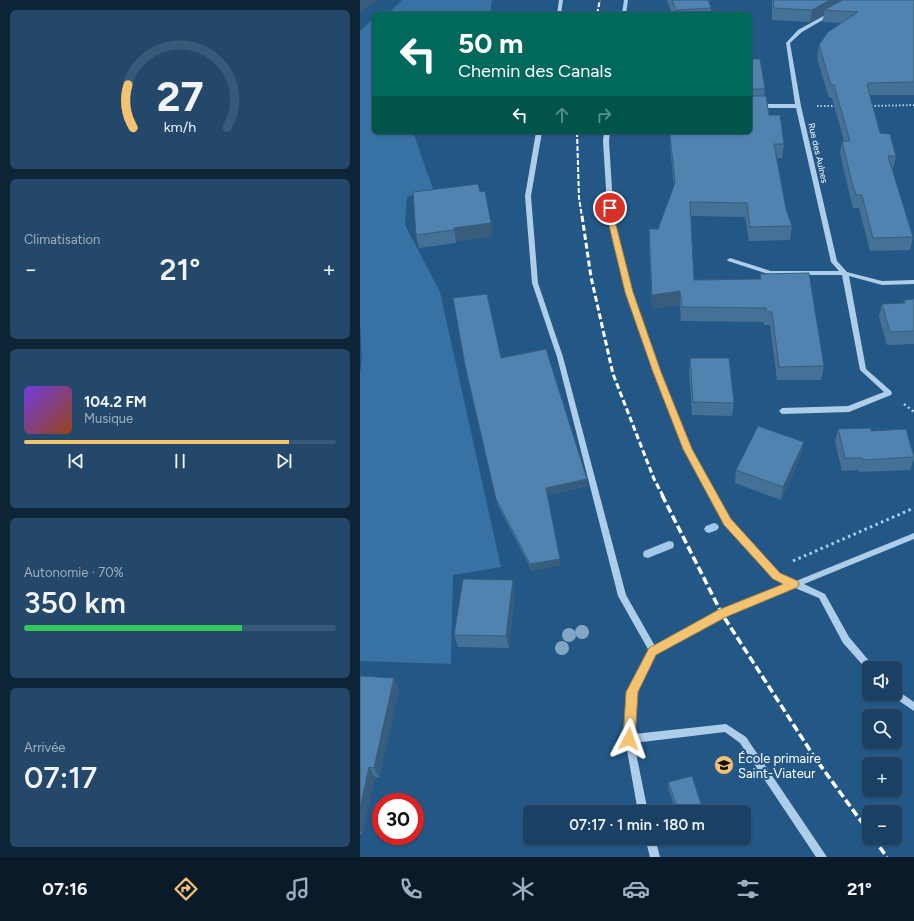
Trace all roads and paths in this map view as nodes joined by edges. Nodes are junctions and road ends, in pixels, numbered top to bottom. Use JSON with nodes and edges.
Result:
{"nodes":[{"id":1,"x":561,"y":0,"type":"edge"},
{"id":2,"x":626,"y":0,"type":"edge"},
{"id":3,"x":839,"y":10,"type":"edge"},
{"id":4,"x":559,"y":12,"type":"edge"},
{"id":5,"x":624,"y":12,"type":"edge"},
{"id":6,"x":914,"y":105,"type":"edge"},
{"id":7,"x":752,"y":106,"type":"edge"},
{"id":8,"x":798,"y":106,"type":"junction"},
{"id":9,"x":843,"y":106,"type":"edge"},
{"id":10,"x":866,"y":106,"type":"edge"},
{"id":11,"x":539,"y":134,"type":"edge"},
{"id":12,"x":607,"y":134,"type":"edge"},
{"id":13,"x":730,"y":260,"type":"dead end"},
{"id":14,"x":845,"y":274,"type":"junction"},
{"id":15,"x":914,"y":282,"type":"edge"},
{"id":16,"x":782,"y":411,"type":"dead end"},
{"id":17,"x":914,"y":508,"type":"edge"},
{"id":18,"x":914,"y":536,"type":"edge"},
{"id":19,"x":773,"y":570,"type":"junction"},
{"id":20,"x":794,"y":584,"type":"junction"},
{"id":21,"x":652,"y":651,"type":"junction"},
{"id":22,"x":865,"y":661,"type":"edge"},
{"id":23,"x":902,"y":698,"type":"edge"},
{"id":24,"x":914,"y":707,"type":"edge"},
{"id":25,"x":629,"y":739,"type":"junction"},
{"id":26,"x":642,"y":805,"type":"edge"},
{"id":27,"x":652,"y":845,"type":"edge"},
{"id":28,"x":655,"y":857,"type":"edge"},
{"id":29,"x":822,"y":857,"type":"edge"}],
"edges":[{"from":1,"to":4,"type":"street"},
{"from":2,"to":5,"type":"street"},
{"from":3,"to":8,"type":"street","name":"Rue des Aulnes"},
{"from":6,"to":10,"type":"path"},
{"from":7,"to":8,"type":"street"},
{"from":8,"to":9,"type":"path"},
{"from":8,"to":14,"type":"street","name":"Rue des Aulnes"},
{"from":11,"to":21,"type":"street"},
{"from":12,"to":19,"type":"street"},
{"from":13,"to":14,"type":"street"},
{"from":14,"to":15,"type":"street"},
{"from":14,"to":16,"type":"street"},
{"from":17,"to":19,"type":"path"},
{"from":18,"to":20,"type":"street"},
{"from":19,"to":20,"type":"street"},
{"from":20,"to":21,"type":"street"},
{"from":20,"to":22,"type":"street"},
{"from":21,"to":25,"type":"street"},
{"from":23,"to":24,"type":"street"},
{"from":25,"to":26,"type":"street"},
{"from":25,"to":29,"type":"street"},
{"from":27,"to":28,"type":"street"}]}
